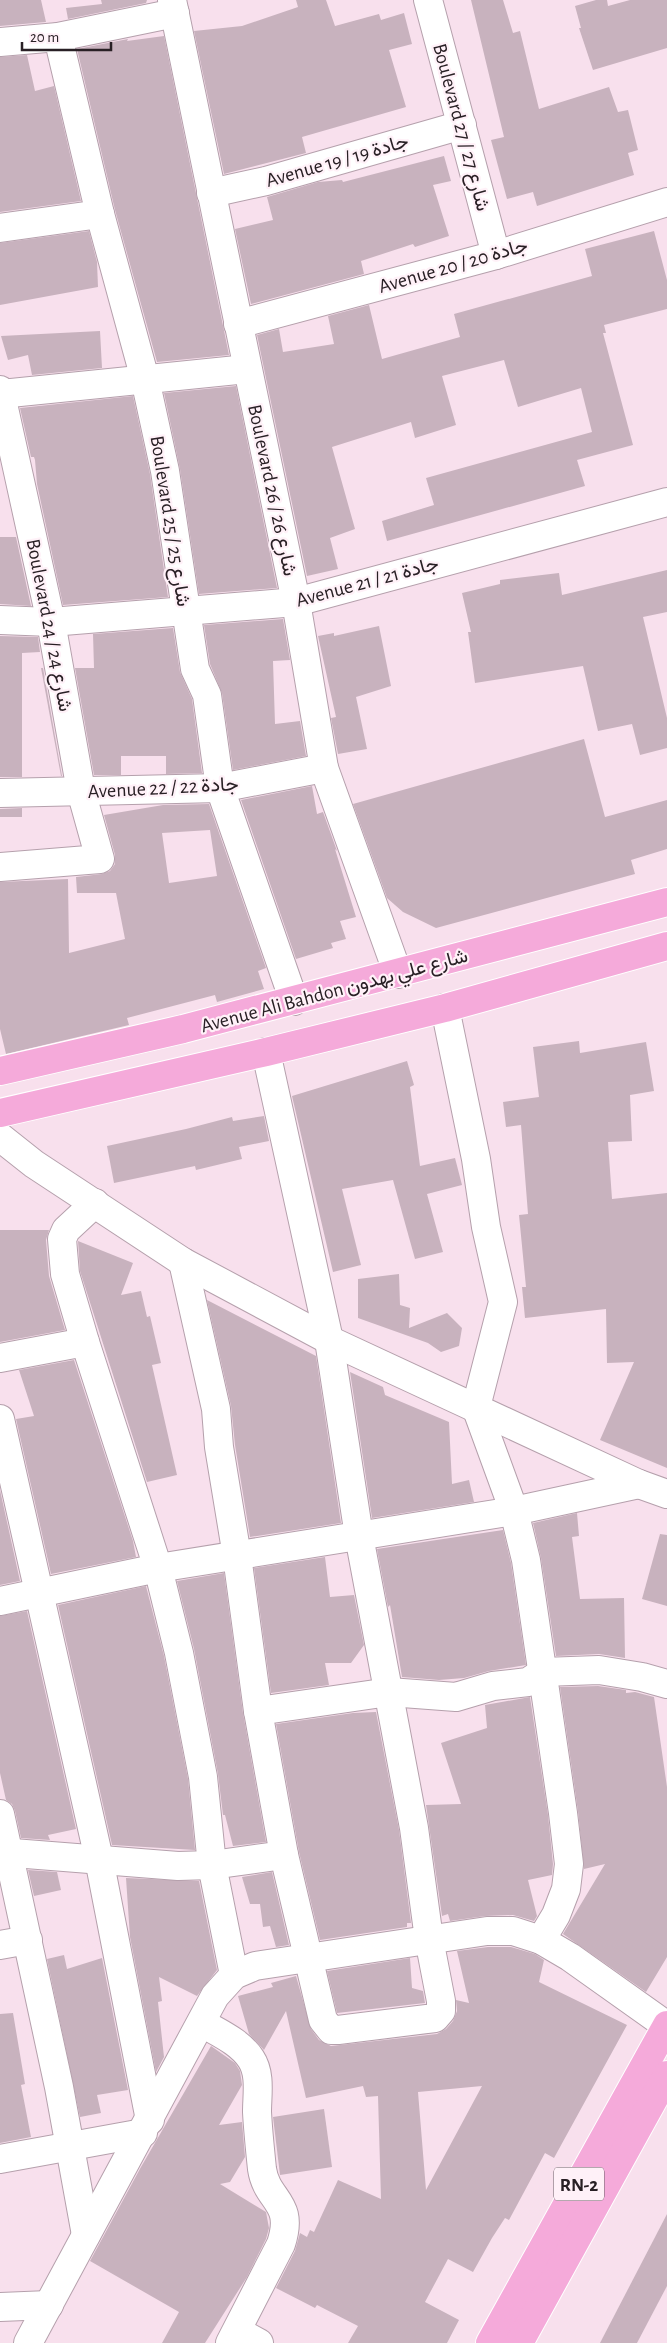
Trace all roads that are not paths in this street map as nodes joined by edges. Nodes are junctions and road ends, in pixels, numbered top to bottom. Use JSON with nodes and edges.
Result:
{"nodes":[{"id":1,"x":428,"y":0,"type":"edge"},
{"id":2,"x":173,"y":7,"type":"edge"},
{"id":3,"x":58,"y":37,"type":"junction"},
{"id":4,"x":0,"y":42,"type":"edge"},
{"id":5,"x":462,"y":125,"type":"junction"},
{"id":6,"x":211,"y":193,"type":"junction"},
{"id":7,"x":667,"y":202,"type":"edge"},
{"id":8,"x":100,"y":214,"type":"junction"},
{"id":9,"x":0,"y":228,"type":"edge"},
{"id":10,"x":496,"y":255,"type":"junction"},
{"id":11,"x":238,"y":324,"type":"junction"},
{"id":12,"x":247,"y":369,"type":"junction"},
{"id":13,"x":145,"y":379,"type":"junction"},
{"id":14,"x":0,"y":393,"type":"edge"},
{"id":15,"x":667,"y":502,"type":"edge"},
{"id":16,"x":296,"y":602,"type":"junction"},
{"id":17,"x":186,"y":611,"type":"junction"},
{"id":18,"x":0,"y":620,"type":"edge"},
{"id":19,"x":51,"y":622,"type":"junction"},
{"id":20,"x":324,"y":768,"type":"junction"},
{"id":21,"x":220,"y":788,"type":"junction"},
{"id":22,"x":81,"y":791,"type":"junction"},
{"id":23,"x":0,"y":792,"type":"edge"},
{"id":24,"x":0,"y":867,"type":"edge"},
{"id":25,"x":667,"y":902,"type":"edge"},
{"id":26,"x":667,"y":946,"type":"edge"},
{"id":27,"x":398,"y":974,"type":"junction"},
{"id":28,"x":294,"y":1001,"type":"junction"},
{"id":29,"x":445,"y":1008,"type":"junction"},
{"id":30,"x":266,"y":1052,"type":"junction"},
{"id":31,"x":0,"y":1071,"type":"edge"},
{"id":32,"x":0,"y":1113,"type":"edge"},
{"id":33,"x":0,"y":1137,"type":"edge"},
{"id":34,"x":95,"y":1204,"type":"junction"},
{"id":35,"x":183,"y":1262,"type":"junction"},
{"id":36,"x":329,"y":1340,"type":"junction"},
{"id":37,"x":85,"y":1342,"type":"junction"},
{"id":38,"x":0,"y":1358,"type":"edge"},
{"id":39,"x":476,"y":1407,"type":"junction"},
{"id":40,"x":0,"y":1419,"type":"edge"},
{"id":41,"x":639,"y":1484,"type":"junction"},
{"id":42,"x":667,"y":1494,"type":"edge"},
{"id":43,"x":514,"y":1511,"type":"junction"},
{"id":44,"x":359,"y":1536,"type":"junction"},
{"id":45,"x":236,"y":1556,"type":"junction"},
{"id":46,"x":158,"y":1568,"type":"junction"},
{"id":47,"x":38,"y":1593,"type":"junction"},
{"id":48,"x":0,"y":1601,"type":"edge"},
{"id":49,"x":543,"y":1672,"type":"junction"},
{"id":50,"x":667,"y":1684,"type":"edge"},
{"id":51,"x":389,"y":1692,"type":"junction"},
{"id":52,"x":258,"y":1711,"type":"junction"},
{"id":53,"x":0,"y":1814,"type":"edge"},
{"id":54,"x":4,"y":1853,"type":"edge"},
{"id":55,"x":284,"y":1855,"type":"junction"},
{"id":56,"x":99,"y":1859,"type":"junction"},
{"id":57,"x":212,"y":1865,"type":"junction"},
{"id":58,"x":429,"y":1939,"type":"junction"},
{"id":59,"x":28,"y":1940,"type":"junction"},
{"id":60,"x":541,"y":1940,"type":"junction"},
{"id":61,"x":0,"y":1945,"type":"edge"},
{"id":62,"x":308,"y":1957,"type":"junction"},
{"id":63,"x":234,"y":1975,"type":"junction"},
{"id":64,"x":202,"y":2023,"type":"junction"},
{"id":65,"x":667,"y":2026,"type":"edge"},
{"id":66,"x":667,"y":2075,"type":"edge"},
{"id":67,"x":147,"y":2126,"type":"junction"},
{"id":68,"x":71,"y":2146,"type":"junction"},
{"id":69,"x":0,"y":2159,"type":"edge"},
{"id":70,"x":86,"y":2235,"type":"junction"},
{"id":71,"x":48,"y":2305,"type":"junction"},
{"id":72,"x":0,"y":2308,"type":"edge"},
{"id":73,"x":242,"y":2339,"type":"edge"},
{"id":74,"x":28,"y":2343,"type":"edge"},
{"id":75,"x":490,"y":2343,"type":"edge"},
{"id":76,"x":518,"y":2343,"type":"edge"}],
"edges":[{"from":1,"to":5,"type":"street","name":"Boulevard 27 / شارع 27"},
{"from":2,"to":3,"type":"street"},
{"from":2,"to":6,"type":"street","name":"Boulevard 26 / شارع 26"},
{"from":3,"to":4,"type":"street"},
{"from":3,"to":8,"type":"street","name":"Boulevard 25 / شارع 25"},
{"from":5,"to":6,"type":"street","name":"Avenue 19 / جادة 19"},
{"from":5,"to":10,"type":"street","name":"Boulevard 27 / شارع 27"},
{"from":6,"to":11,"type":"street","name":"Boulevard 26 / شارع 26"},
{"from":7,"to":10,"type":"street","name":"Avenue 20 / جادة 20"},
{"from":8,"to":9,"type":"street"},
{"from":8,"to":13,"type":"street","name":"Boulevard 25 / شارع 25"},
{"from":10,"to":11,"type":"street","name":"Avenue 20 / جادة 20"},
{"from":11,"to":12,"type":"street","name":"Boulevard 26 / شارع 26"},
{"from":12,"to":13,"type":"street"},
{"from":12,"to":16,"type":"street","name":"Boulevard 26 / شارع 26"},
{"from":13,"to":14,"type":"street"},
{"from":13,"to":17,"type":"street","name":"Boulevard 25 / شارع 25"},
{"from":14,"to":19,"type":"street","name":"Boulevard 24 / شارع 24"},
{"from":15,"to":16,"type":"street","name":"Avenue 21 / جادة 21"},
{"from":16,"to":17,"type":"street","name":"Avenue 21 / جادة 21"},
{"from":16,"to":20,"type":"street","name":"Boulevard 26 / شارع 26"},
{"from":17,"to":19,"type":"street","name":"Avenue 21 / جادة 21"},
{"from":17,"to":21,"type":"street","name":"Boulevard 25 / شارع 25"},
{"from":18,"to":19,"type":"street","name":"Avenue 21 / جادة 21"},
{"from":19,"to":22,"type":"street","name":"Boulevard 24 / شارع 24"},
{"from":20,"to":21,"type":"street","name":"Avenue 22 / جادة 22"},
{"from":20,"to":27,"type":"street","name":"Boulevard 26 / شارع 26"},
{"from":21,"to":22,"type":"street","name":"Avenue 22 / جادة 22"},
{"from":21,"to":28,"type":"street","name":"Boulevard 25 / شارع 25"},
{"from":22,"to":23,"type":"street","name":"Avenue 22 / جادة 22"},
{"from":22,"to":24,"type":"street","name":"Boulevard 24 / شارع 24"},
{"from":25,"to":27,"type":"main road","name":"Avenue Ali Bahdon شارع علي بهدون"},
{"from":26,"to":29,"type":"main road","name":"Avenue Ali Bahdon شارع علي بهدون"},
{"from":27,"to":28,"type":"main road","name":"Avenue Ali Bahdon شارع علي بهدون"},
{"from":28,"to":31,"type":"main road","name":"Avenue Ali Bahdon شارع علي بهدون"},
{"from":29,"to":30,"type":"main road","name":"Avenue Ali Bahdon شارع علي بهدون"},
{"from":29,"to":39,"type":"street"},
{"from":30,"to":32,"type":"main road","name":"Avenue Ali Bahdon شارع علي بهدون"},
{"from":30,"to":36,"type":"street"},
{"from":33,"to":34,"type":"street"},
{"from":34,"to":35,"type":"street"},
{"from":34,"to":37,"type":"street"},
{"from":35,"to":36,"type":"street"},
{"from":35,"to":45,"type":"street"},
{"from":36,"to":39,"type":"street"},
{"from":36,"to":44,"type":"street"},
{"from":37,"to":38,"type":"street"},
{"from":37,"to":46,"type":"street"},
{"from":39,"to":41,"type":"street"},
{"from":39,"to":43,"type":"street"},
{"from":40,"to":47,"type":"street"},
{"from":41,"to":42,"type":"street"},
{"from":41,"to":43,"type":"street"},
{"from":43,"to":44,"type":"street"},
{"from":43,"to":49,"type":"street"},
{"from":44,"to":45,"type":"street"},
{"from":44,"to":51,"type":"street"},
{"from":45,"to":46,"type":"street"},
{"from":45,"to":52,"type":"street"},
{"from":46,"to":47,"type":"street"},
{"from":46,"to":57,"type":"street"},
{"from":47,"to":48,"type":"street"},
{"from":47,"to":56,"type":"street"},
{"from":49,"to":50,"type":"street"},
{"from":49,"to":51,"type":"street"},
{"from":49,"to":60,"type":"street"},
{"from":51,"to":52,"type":"street"},
{"from":51,"to":58,"type":"street"},
{"from":52,"to":55,"type":"street"},
{"from":53,"to":54,"type":"street"},
{"from":54,"to":56,"type":"street"},
{"from":54,"to":59,"type":"street"},
{"from":55,"to":57,"type":"street"},
{"from":55,"to":62,"type":"street"},
{"from":56,"to":57,"type":"street"},
{"from":56,"to":67,"type":"street"},
{"from":57,"to":63,"type":"street"},
{"from":58,"to":60,"type":"street"},
{"from":58,"to":62,"type":"street"},
{"from":58,"to":62,"type":"street"},
{"from":59,"to":61,"type":"street"},
{"from":59,"to":68,"type":"street"},
{"from":60,"to":65,"type":"street"},
{"from":62,"to":63,"type":"street"},
{"from":63,"to":64,"type":"street"},
{"from":64,"to":67,"type":"street"},
{"from":64,"to":73,"type":"street"},
{"from":65,"to":75,"type":"main road","number":"RN-2"},
{"from":66,"to":76,"type":"main road","number":"RN-2"},
{"from":67,"to":68,"type":"street"},
{"from":67,"to":70,"type":"street"},
{"from":68,"to":69,"type":"street"},
{"from":68,"to":70,"type":"street"},
{"from":70,"to":71,"type":"street"},
{"from":71,"to":72,"type":"street"},
{"from":71,"to":74,"type":"street"}]}
